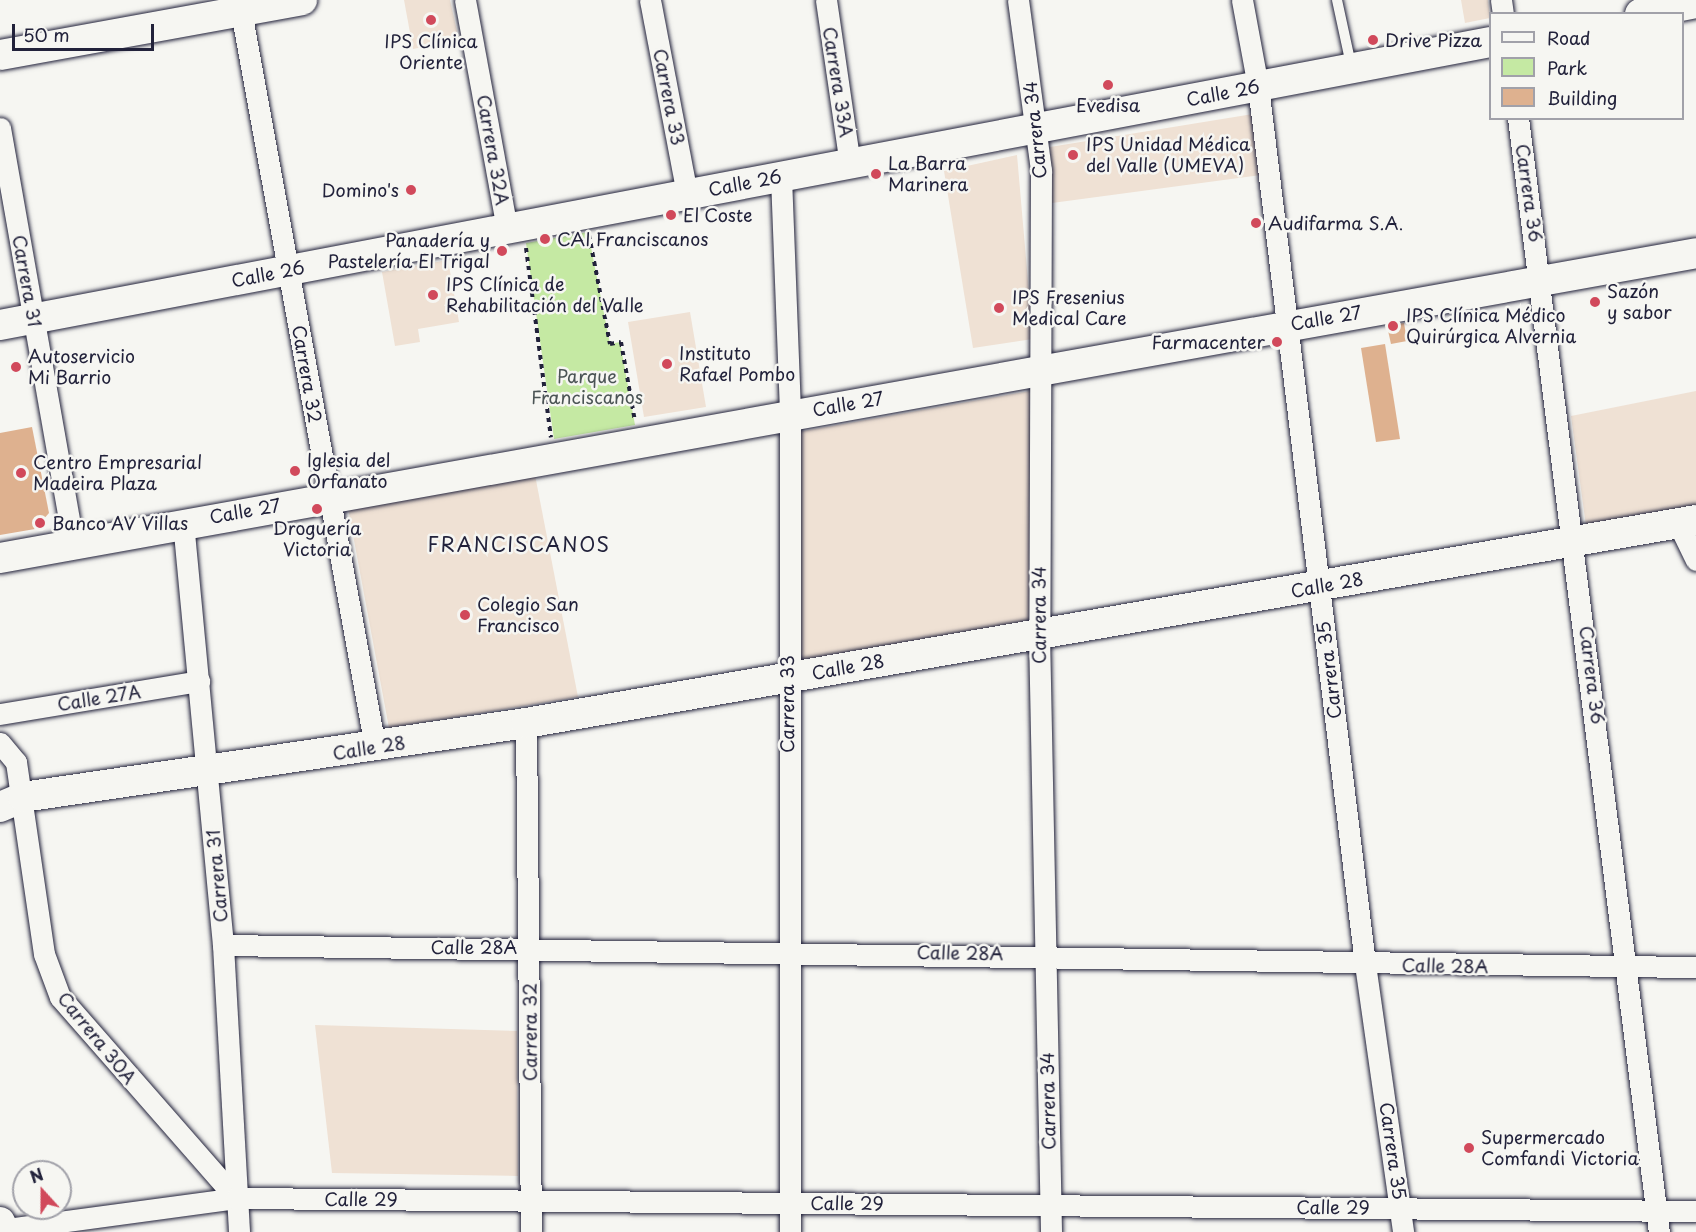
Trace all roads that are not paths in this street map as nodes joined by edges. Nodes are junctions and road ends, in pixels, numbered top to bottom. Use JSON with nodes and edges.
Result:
{"nodes":[{"id":1,"x":302,"y":0,"type":"edge"},
{"id":2,"x":465,"y":0,"type":"edge"},
{"id":3,"x":650,"y":0,"type":"edge"},
{"id":4,"x":826,"y":0,"type":"edge"},
{"id":5,"x":1018,"y":0,"type":"edge"},
{"id":6,"x":1242,"y":0,"type":"edge"},
{"id":7,"x":1337,"y":0,"type":"edge"},
{"id":8,"x":1696,"y":3,"type":"edge"},
{"id":9,"x":241,"y":6,"type":"edge"},
{"id":10,"x":1650,"y":12,"type":"edge"},
{"id":11,"x":1489,"y":42,"type":"edge"},
{"id":12,"x":0,"y":56,"type":"edge"},
{"id":13,"x":1352,"y":68,"type":"junction"},
{"id":14,"x":1258,"y":86,"type":"junction"},
{"id":15,"x":1518,"y":120,"type":"edge"},
{"id":16,"x":0,"y":128,"type":"edge"},
{"id":17,"x":1038,"y":128,"type":"junction"},
{"id":18,"x":850,"y":164,"type":"junction"},
{"id":19,"x":781,"y":177,"type":"junction"},
{"id":20,"x":687,"y":194,"type":"junction"},
{"id":21,"x":515,"y":227,"type":"junction"},
{"id":22,"x":1696,"y":253,"type":"edge"},
{"id":23,"x":289,"y":270,"type":"junction"},
{"id":24,"x":1540,"y":280,"type":"junction"},
{"id":25,"x":34,"y":318,"type":"junction"},
{"id":26,"x":0,"y":325,"type":"edge"},
{"id":27,"x":1288,"y":325,"type":"junction"},
{"id":28,"x":1040,"y":369,"type":"junction"},
{"id":29,"x":790,"y":414,"type":"junction"},
{"id":30,"x":329,"y":496,"type":"junction"},
{"id":31,"x":1687,"y":521,"type":"edge"},
{"id":32,"x":183,"y":522,"type":"junction"},
{"id":33,"x":73,"y":542,"type":"junction"},
{"id":34,"x":1575,"y":542,"type":"junction"},
{"id":35,"x":0,"y":558,"type":"edge"},
{"id":36,"x":1696,"y":560,"type":"edge"},
{"id":37,"x":1319,"y":587,"type":"junction"},
{"id":38,"x":1039,"y":633,"type":"junction"},
{"id":39,"x":787,"y":677,"type":"junction"},
{"id":40,"x":199,"y":681,"type":"junction"},
{"id":41,"x":0,"y":714,"type":"edge"},
{"id":42,"x":526,"y":723,"type":"junction"},
{"id":43,"x":0,"y":743,"type":"edge"},
{"id":44,"x":375,"y":747,"type":"junction"},
{"id":45,"x":207,"y":774,"type":"junction"},
{"id":46,"x":12,"y":802,"type":"edge"},
{"id":47,"x":223,"y":945,"type":"junction"},
{"id":48,"x":530,"y":947,"type":"junction"},
{"id":49,"x":787,"y":950,"type":"junction"},
{"id":50,"x":1045,"y":954,"type":"junction"},
{"id":51,"x":1365,"y":964,"type":"junction"},
{"id":52,"x":1696,"y":967,"type":"edge"},
{"id":53,"x":1629,"y":968,"type":"junction"},
{"id":54,"x":236,"y":1198,"type":"junction"},
{"id":55,"x":531,"y":1201,"type":"junction"},
{"id":56,"x":791,"y":1203,"type":"junction"},
{"id":57,"x":1051,"y":1205,"type":"junction"},
{"id":58,"x":1401,"y":1208,"type":"junction"},
{"id":59,"x":1656,"y":1210,"type":"junction"},
{"id":60,"x":1696,"y":1211,"type":"edge"},
{"id":61,"x":0,"y":1222,"type":"edge"},
{"id":62,"x":0,"y":1230,"type":"edge"},
{"id":63,"x":5,"y":1232,"type":"edge"},
{"id":64,"x":239,"y":1232,"type":"edge"},
{"id":65,"x":531,"y":1232,"type":"edge"},
{"id":66,"x":790,"y":1232,"type":"edge"},
{"id":67,"x":1051,"y":1232,"type":"edge"},
{"id":68,"x":1403,"y":1232,"type":"edge"},
{"id":69,"x":1659,"y":1232,"type":"edge"}],
"edges":[{"from":1,"to":9,"type":"street"},
{"from":2,"to":21,"type":"street","name":"Carrera 32A"},
{"from":3,"to":20,"type":"street","name":"Carrera 33"},
{"from":4,"to":18,"type":"street","name":"Carrera 33A"},
{"from":5,"to":17,"type":"street","name":"Carrera 34"},
{"from":6,"to":14,"type":"street","name":"Carrera 35"},
{"from":7,"to":13,"type":"lane"},
{"from":8,"to":10,"type":"street"},
{"from":9,"to":12,"type":"street"},
{"from":9,"to":23,"type":"street","name":"Carrera 32"},
{"from":11,"to":13,"type":"street","name":"Calle 26"},
{"from":13,"to":14,"type":"street","name":"Calle 26"},
{"from":14,"to":17,"type":"street","name":"Calle 26"},
{"from":14,"to":27,"type":"street","name":"Carrera 35"},
{"from":15,"to":24,"type":"street","name":"Carrera 36"},
{"from":16,"to":25,"type":"street","name":"Carrera 31"},
{"from":17,"to":18,"type":"street","name":"Calle 26"},
{"from":17,"to":28,"type":"street","name":"Carrera 34"},
{"from":18,"to":19,"type":"street","name":"Calle 26"},
{"from":19,"to":20,"type":"street","name":"Calle 26"},
{"from":19,"to":29,"type":"street","name":"Carrera 33"},
{"from":20,"to":21,"type":"street","name":"Calle 26"},
{"from":21,"to":23,"type":"street","name":"Calle 26"},
{"from":22,"to":24,"type":"street","name":"Calle 27"},
{"from":23,"to":25,"type":"street","name":"Calle 26"},
{"from":23,"to":30,"type":"street","name":"Carrera 32"},
{"from":24,"to":27,"type":"street","name":"Calle 27"},
{"from":24,"to":34,"type":"street","name":"Carrera 36"},
{"from":25,"to":26,"type":"street","name":"Calle 26"},
{"from":25,"to":33,"type":"street","name":"Carrera 31"},
{"from":27,"to":28,"type":"street","name":"Calle 27"},
{"from":27,"to":37,"type":"street","name":"Carrera 35"},
{"from":28,"to":29,"type":"street","name":"Calle 27"},
{"from":28,"to":38,"type":"street","name":"Carrera 34"},
{"from":29,"to":30,"type":"street","name":"Calle 27"},
{"from":29,"to":39,"type":"street","name":"Carrera 33"},
{"from":30,"to":32,"type":"street","name":"Calle 27"},
{"from":30,"to":44,"type":"street","name":"Carrera 32"},
{"from":31,"to":34,"type":"street","name":"Calle 28"},
{"from":31,"to":36,"type":"street"},
{"from":32,"to":33,"type":"street","name":"Calle 27"},
{"from":32,"to":40,"type":"street","name":"Carrera 31"},
{"from":33,"to":35,"type":"street","name":"Calle 27"},
{"from":34,"to":37,"type":"street","name":"Calle 28"},
{"from":34,"to":53,"type":"street","name":"Carrera 36"},
{"from":37,"to":38,"type":"street","name":"Calle 28"},
{"from":37,"to":51,"type":"street","name":"Carrera 35"},
{"from":38,"to":39,"type":"street","name":"Calle 28"},
{"from":38,"to":50,"type":"street","name":"Carrera 34"},
{"from":39,"to":42,"type":"street","name":"Calle 28"},
{"from":39,"to":49,"type":"street","name":"Carrera 33"},
{"from":40,"to":41,"type":"street","name":"Calle 27A"},
{"from":40,"to":45,"type":"street","name":"Carrera 31"},
{"from":42,"to":44,"type":"street","name":"Calle 28"},
{"from":42,"to":48,"type":"street","name":"Carrera 32"},
{"from":43,"to":46,"type":"street","name":"Carrera 30A"},
{"from":44,"to":45,"type":"street","name":"Calle 28"},
{"from":45,"to":46,"type":"street","name":"Calle 28"},
{"from":45,"to":47,"type":"street","name":"Carrera 31"},
{"from":46,"to":54,"type":"street","name":"Carrera 30A"},
{"from":47,"to":48,"type":"street","name":"Calle 28A"},
{"from":47,"to":54,"type":"street","name":"Carrera 31"},
{"from":48,"to":49,"type":"street","name":"Calle 28A"},
{"from":48,"to":55,"type":"street","name":"Carrera 32"},
{"from":49,"to":50,"type":"street","name":"Calle 28A"},
{"from":49,"to":56,"type":"street","name":"Carrera 33"},
{"from":50,"to":51,"type":"street","name":"Calle 28A"},
{"from":50,"to":57,"type":"street","name":"Carrera 34"},
{"from":51,"to":53,"type":"street","name":"Calle 28A"},
{"from":51,"to":58,"type":"street","name":"Carrera 35"},
{"from":52,"to":53,"type":"street","name":"Calle 28A"},
{"from":53,"to":59,"type":"street","name":"Carrera 36"},
{"from":54,"to":55,"type":"street","name":"Calle 29"},
{"from":54,"to":63,"type":"street","name":"Calle 29"},
{"from":54,"to":64,"type":"street","name":"Carrera 31"},
{"from":55,"to":56,"type":"street","name":"Calle 29"},
{"from":55,"to":65,"type":"street","name":"Carrera 32"},
{"from":56,"to":57,"type":"street","name":"Calle 29"},
{"from":56,"to":66,"type":"street","name":"Carrera 33"},
{"from":57,"to":58,"type":"street","name":"Calle 29"},
{"from":57,"to":67,"type":"street","name":"Carrera 34"},
{"from":58,"to":59,"type":"street","name":"Calle 29"},
{"from":58,"to":68,"type":"street","name":"Carrera 35"},
{"from":59,"to":60,"type":"street","name":"Calle 29"},
{"from":59,"to":69,"type":"street","name":"Carrera 36"},
{"from":61,"to":63,"type":"street"},
{"from":62,"to":63,"type":"street"}]}
